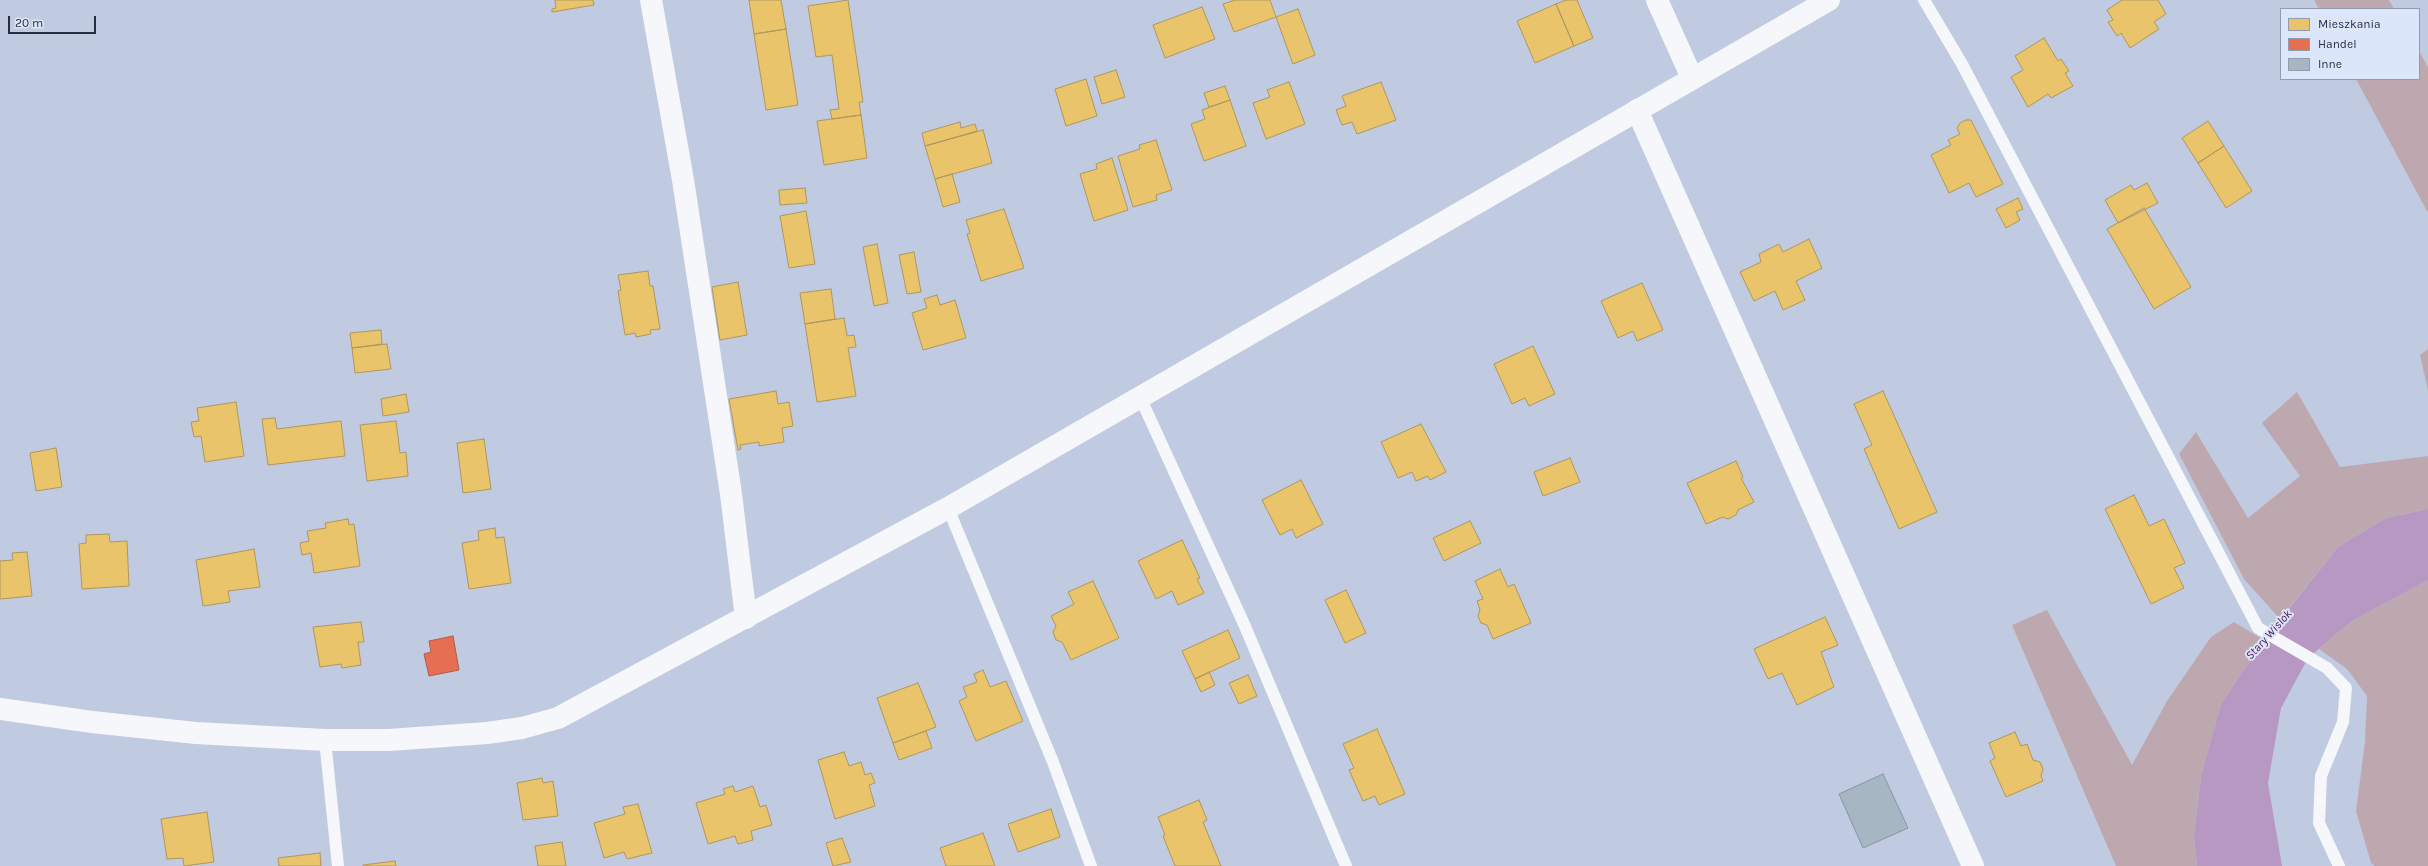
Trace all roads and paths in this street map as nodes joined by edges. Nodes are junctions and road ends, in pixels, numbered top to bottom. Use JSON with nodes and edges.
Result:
{"nodes":[{"id":1,"x":651,"y":0,"type":"edge"},
{"id":2,"x":1657,"y":0,"type":"edge"},
{"id":3,"x":1829,"y":0,"type":"edge"},
{"id":4,"x":1924,"y":0,"type":"edge"},
{"id":5,"x":1692,"y":78,"type":"junction"},
{"id":6,"x":1637,"y":110,"type":"junction"},
{"id":7,"x":1140,"y":397,"type":"junction"},
{"id":8,"x":948,"y":508,"type":"junction"},
{"id":9,"x":746,"y":618,"type":"junction"},
{"id":10,"x":0,"y":708,"type":"edge"},
{"id":11,"x":325,"y":740,"type":"junction"},
{"id":12,"x":338,"y":866,"type":"edge"},
{"id":13,"x":1091,"y":866,"type":"edge"},
{"id":14,"x":1346,"y":866,"type":"edge"},
{"id":15,"x":1973,"y":866,"type":"edge"},
{"id":16,"x":2339,"y":866,"type":"edge"}],
"edges":[{"from":1,"to":9,"type":"street"},
{"from":2,"to":5,"type":"street"},
{"from":3,"to":5,"type":"street"},
{"from":4,"to":16,"type":"lane"},
{"from":5,"to":6,"type":"street"},
{"from":6,"to":7,"type":"street"},
{"from":6,"to":15,"type":"street"},
{"from":7,"to":8,"type":"street"},
{"from":7,"to":14,"type":"lane"},
{"from":8,"to":9,"type":"street"},
{"from":8,"to":13,"type":"lane"},
{"from":9,"to":11,"type":"street"},
{"from":10,"to":11,"type":"street"},
{"from":11,"to":12,"type":"lane"}]}
